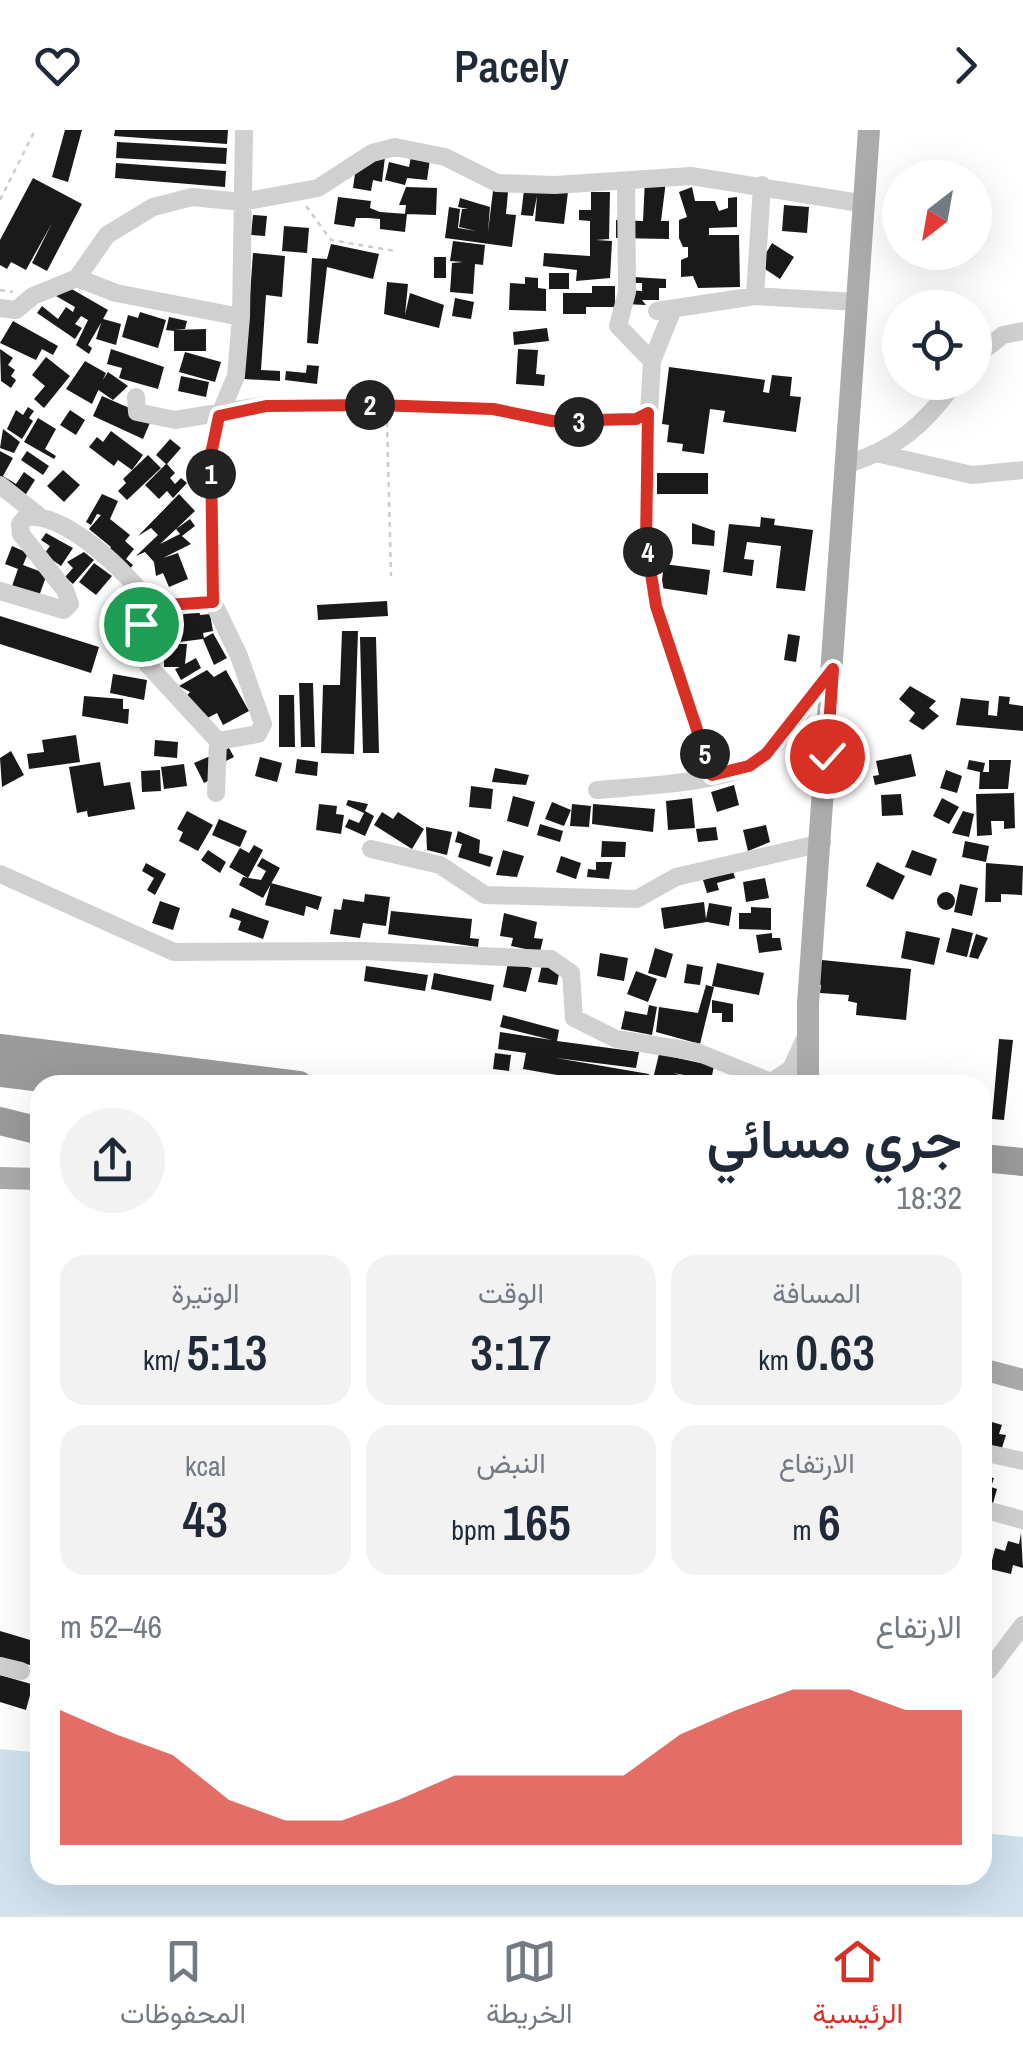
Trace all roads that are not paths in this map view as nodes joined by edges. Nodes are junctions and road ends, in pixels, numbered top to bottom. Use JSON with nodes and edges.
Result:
{"nodes":[{"id":1,"x":244,"y":130,"type":"edge"},
{"id":2,"x":869,"y":130,"type":"edge"},
{"id":3,"x":626,"y":181,"type":"junction"},
{"id":4,"x":762,"y":185,"type":"junction"},
{"id":5,"x":242,"y":202,"type":"junction"},
{"id":6,"x":866,"y":204,"type":"junction"},
{"id":7,"x":77,"y":278,"type":"junction"},
{"id":8,"x":754,"y":296,"type":"junction"},
{"id":9,"x":857,"y":302,"type":"junction"},
{"id":10,"x":0,"y":308,"type":"edge"},
{"id":11,"x":241,"y":317,"type":"junction"},
{"id":12,"x":1023,"y":331,"type":"edge"},
{"id":13,"x":992,"y":344,"type":"edge"},
{"id":14,"x":652,"y":362,"type":"junction"},
{"id":15,"x":136,"y":397,"type":"dead end"},
{"id":16,"x":940,"y":400,"type":"edge"},
{"id":17,"x":648,"y":413,"type":"junction"},
{"id":18,"x":219,"y":416,"type":"junction"},
{"id":19,"x":880,"y":454,"type":"junction"},
{"id":20,"x":844,"y":465,"type":"junction"},
{"id":21,"x":1023,"y":470,"type":"edge"},
{"id":22,"x":0,"y":485,"type":"edge"},
{"id":23,"x":38,"y":515,"type":"junction"},
{"id":24,"x":0,"y":591,"type":"edge"},
{"id":25,"x":213,"y":602,"type":"junction"},
{"id":26,"x":150,"y":606,"type":"junction"},
{"id":27,"x":833,"y":669,"type":"junction"},
{"id":28,"x":218,"y":741,"type":"junction"},
{"id":29,"x":712,"y":775,"type":"junction"},
{"id":30,"x":597,"y":790,"type":"dead end"},
{"id":31,"x":216,"y":793,"type":"dead end"},
{"id":32,"x":822,"y":843,"type":"junction"},
{"id":33,"x":371,"y":849,"type":"dead end"},
{"id":34,"x":0,"y":874,"type":"edge"},
{"id":35,"x":808,"y":1031,"type":"junction"},
{"id":36,"x":0,"y":1048,"type":"edge"},
{"id":37,"x":0,"y":1073,"type":"edge"},
{"id":38,"x":218,"y":1075,"type":"edge"},
{"id":39,"x":754,"y":1075,"type":"edge"},
{"id":40,"x":782,"y":1075,"type":"edge"},
{"id":41,"x":808,"y":1075,"type":"edge"},
{"id":42,"x":30,"y":1077,"type":"edge"},
{"id":43,"x":0,"y":1121,"type":"edge"},
{"id":44,"x":30,"y":1128,"type":"edge"},
{"id":45,"x":992,"y":1159,"type":"edge"},
{"id":46,"x":1023,"y":1162,"type":"edge"},
{"id":47,"x":0,"y":1178,"type":"edge"},
{"id":48,"x":992,"y":1178,"type":"edge"},
{"id":49,"x":30,"y":1179,"type":"edge"},
{"id":50,"x":1023,"y":1181,"type":"edge"},
{"id":51,"x":992,"y":1372,"type":"edge"},
{"id":52,"x":1022,"y":1382,"type":"edge"},
{"id":53,"x":992,"y":1454,"type":"edge"},
{"id":54,"x":1023,"y":1461,"type":"edge"},
{"id":55,"x":992,"y":1512,"type":"edge"},
{"id":56,"x":1023,"y":1520,"type":"edge"},
{"id":57,"x":1023,"y":1625,"type":"edge"},
{"id":58,"x":1016,"y":1642,"type":"edge"},
{"id":59,"x":992,"y":1664,"type":"edge"},
{"id":60,"x":0,"y":1666,"type":"edge"},
{"id":61,"x":21,"y":1671,"type":"dead end"}],
"edges":[{"from":1,"to":5,"type":"street"},
{"from":2,"to":6,"type":"main road"},
{"from":3,"to":4,"type":"street"},
{"from":3,"to":5,"type":"street"},
{"from":3,"to":14,"type":"street"},
{"from":4,"to":6,"type":"street"},
{"from":4,"to":8,"type":"street"},
{"from":5,"to":7,"type":"street"},
{"from":5,"to":11,"type":"street"},
{"from":6,"to":9,"type":"main road"},
{"from":7,"to":10,"type":"street"},
{"from":7,"to":11,"type":"street"},
{"from":8,"to":9,"type":"street"},
{"from":8,"to":14,"type":"street"},
{"from":9,"to":20,"type":"main road"},
{"from":11,"to":18,"type":"street"},
{"from":12,"to":13,"type":"street"},
{"from":14,"to":17,"type":"street"},
{"from":15,"to":18,"type":"street"},
{"from":16,"to":19,"type":"street"},
{"from":17,"to":18,"type":"street"},
{"from":17,"to":29,"type":"street"},
{"from":18,"to":25,"type":"street"},
{"from":19,"to":20,"type":"street"},
{"from":19,"to":21,"type":"street"},
{"from":20,"to":27,"type":"main road"},
{"from":22,"to":23,"type":"street"},
{"from":23,"to":24,"type":"street"},
{"from":23,"to":26,"type":"street"},
{"from":25,"to":26,"type":"street"},
{"from":25,"to":28,"type":"street"},
{"from":26,"to":28,"type":"street"},
{"from":27,"to":29,"type":"street"},
{"from":27,"to":32,"type":"main road"},
{"from":28,"to":31,"type":"street"},
{"from":29,"to":30,"type":"street"},
{"from":32,"to":33,"type":"street"},
{"from":32,"to":35,"type":"main road"},
{"from":34,"to":39,"type":"street"},
{"from":35,"to":40,"type":"street"},
{"from":35,"to":41,"type":"main road"},
{"from":36,"to":38,"type":"highway"},
{"from":37,"to":42,"type":"highway"},
{"from":43,"to":44,"type":"highway"},
{"from":45,"to":46,"type":"highway"},
{"from":47,"to":49,"type":"main road"},
{"from":48,"to":50,"type":"highway"},
{"from":51,"to":52,"type":"main road"},
{"from":53,"to":54,"type":"street"},
{"from":55,"to":56,"type":"street"},
{"from":57,"to":58,"type":"street"},
{"from":58,"to":59,"type":"street"},
{"from":60,"to":61,"type":"street"}]}
